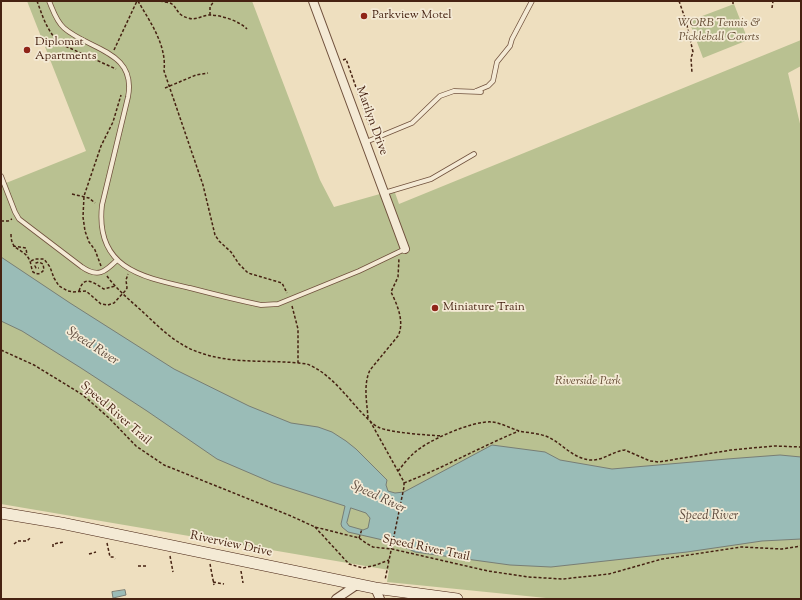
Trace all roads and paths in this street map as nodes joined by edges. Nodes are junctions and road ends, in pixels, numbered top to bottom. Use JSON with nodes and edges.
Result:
{"nodes":[{"id":1,"x":37,"y":1,"type":"edge"},
{"id":2,"x":49,"y":1,"type":"edge"},
{"id":3,"x":137,"y":1,"type":"edge"},
{"id":4,"x":160,"y":1,"type":"edge"},
{"id":5,"x":173,"y":1,"type":"edge"},
{"id":6,"x":214,"y":1,"type":"edge"},
{"id":7,"x":313,"y":1,"type":"edge"},
{"id":8,"x":532,"y":1,"type":"edge"},
{"id":9,"x":679,"y":1,"type":"edge"},
{"id":10,"x":733,"y":1,"type":"edge"},
{"id":11,"x":773,"y":1,"type":"edge"},
{"id":12,"x":172,"y":4,"type":"junction"},
{"id":13,"x":733,"y":4,"type":"dead end"},
{"id":14,"x":772,"y":8,"type":"dead end"},
{"id":15,"x":210,"y":15,"type":"junction"},
{"id":16,"x":690,"y":20,"type":"dead end"},
{"id":17,"x":686,"y":21,"type":"junction"},
{"id":18,"x":248,"y":29,"type":"dead end"},
{"id":19,"x":111,"y":54,"type":"junction"},
{"id":20,"x":336,"y":63,"type":"junction"},
{"id":21,"x":118,"y":70,"type":"dead end"},
{"id":22,"x":208,"y":73,"type":"dead end"},
{"id":23,"x":692,"y":73,"type":"dead end"},
{"id":24,"x":170,"y":87,"type":"junction"},
{"id":25,"x":165,"y":88,"type":"dead end"},
{"id":26,"x":122,"y":91,"type":"dead end"},
{"id":27,"x":481,"y":92,"type":"dead end"},
{"id":28,"x":470,"y":93,"type":"junction"},
{"id":29,"x":360,"y":128,"type":"junction"},
{"id":30,"x":366,"y":142,"type":"junction"},
{"id":31,"x":474,"y":154,"type":"dead end"},
{"id":32,"x":1,"y":176,"type":"edge"},
{"id":33,"x":72,"y":194,"type":"dead end"},
{"id":34,"x":384,"y":194,"type":"junction"},
{"id":35,"x":84,"y":196,"type":"junction"},
{"id":36,"x":102,"y":205,"type":"junction"},
{"id":37,"x":12,"y":219,"type":"dead end"},
{"id":38,"x":1,"y":221,"type":"edge"},
{"id":39,"x":11,"y":234,"type":"dead end"},
{"id":40,"x":14,"y":246,"type":"junction"},
{"id":41,"x":405,"y":249,"type":"junction"},
{"id":42,"x":27,"y":256,"type":"junction"},
{"id":43,"x":117,"y":260,"type":"junction"},
{"id":44,"x":31,"y":261,"type":"junction"},
{"id":45,"x":39,"y":268,"type":"dead end"},
{"id":46,"x":130,"y":270,"type":"junction"},
{"id":47,"x":104,"y":271,"type":"junction"},
{"id":48,"x":115,"y":286,"type":"junction"},
{"id":49,"x":79,"y":291,"type":"junction"},
{"id":50,"x":123,"y":294,"type":"junction"},
{"id":51,"x":290,"y":299,"type":"junction"},
{"id":52,"x":1,"y":350,"type":"edge"},
{"id":53,"x":298,"y":363,"type":"junction"},
{"id":54,"x":368,"y":419,"type":"junction"},
{"id":55,"x":520,"y":431,"type":"junction"},
{"id":56,"x":442,"y":436,"type":"junction"},
{"id":57,"x":801,"y":447,"type":"edge"},
{"id":58,"x":398,"y":471,"type":"junction"},
{"id":59,"x":404,"y":483,"type":"junction"},
{"id":60,"x":1,"y":512,"type":"edge"},
{"id":61,"x":315,"y":527,"type":"junction"},
{"id":62,"x":362,"y":529,"type":"dead end"},
{"id":63,"x":30,"y":538,"type":"dead end"},
{"id":64,"x":359,"y":538,"type":"junction"},
{"id":65,"x":64,"y":542,"type":"dead end"},
{"id":66,"x":107,"y":542,"type":"dead end"},
{"id":67,"x":14,"y":544,"type":"dead end"},
{"id":68,"x":801,"y":546,"type":"edge"},
{"id":69,"x":53,"y":547,"type":"dead end"},
{"id":70,"x":392,"y":549,"type":"junction"},
{"id":71,"x":96,"y":552,"type":"dead end"},
{"id":72,"x":89,"y":554,"type":"dead end"},
{"id":73,"x":170,"y":556,"type":"dead end"},
{"id":74,"x":116,"y":559,"type":"dead end"},
{"id":75,"x":389,"y":560,"type":"junction"},
{"id":76,"x":210,"y":564,"type":"dead end"},
{"id":77,"x":138,"y":566,"type":"dead end"},
{"id":78,"x":148,"y":566,"type":"dead end"},
{"id":79,"x":241,"y":570,"type":"dead end"},
{"id":80,"x":173,"y":572,"type":"dead end"},
{"id":81,"x":213,"y":582,"type":"junction"},
{"id":82,"x":243,"y":583,"type":"dead end"},
{"id":83,"x":224,"y":584,"type":"dead end"},
{"id":84,"x":358,"y":584,"type":"junction"},
{"id":85,"x":214,"y":586,"type":"dead end"},
{"id":86,"x":379,"y":592,"type":"edge"},
{"id":87,"x":336,"y":599,"type":"edge"},
{"id":88,"x":457,"y":599,"type":"edge"}],
"edges":[{"from":1,"to":21,"type":"path"},
{"from":2,"to":19,"type":"lane"},
{"from":3,"to":19,"type":"path"},
{"from":3,"to":24,"type":"path"},
{"from":4,"to":12,"type":"path"},
{"from":5,"to":12,"type":"path"},
{"from":6,"to":15,"type":"path"},
{"from":7,"to":20,"type":"street","name":"Marilyn Drive"},
{"from":8,"to":28,"type":"lane"},
{"from":9,"to":17,"type":"path"},
{"from":10,"to":13,"type":"path"},
{"from":11,"to":14,"type":"path"},
{"from":12,"to":15,"type":"path"},
{"from":15,"to":18,"type":"path"},
{"from":16,"to":17,"type":"path"},
{"from":17,"to":23,"type":"path"},
{"from":19,"to":36,"type":"lane"},
{"from":20,"to":29,"type":"street","name":"Marilyn Drive"},
{"from":20,"to":29,"type":"path"},
{"from":22,"to":24,"type":"path"},
{"from":24,"to":25,"type":"path"},
{"from":24,"to":51,"type":"path"},
{"from":26,"to":35,"type":"path"},
{"from":27,"to":28,"type":"lane"},
{"from":28,"to":30,"type":"lane"},
{"from":29,"to":30,"type":"street","name":"Marilyn Drive"},
{"from":30,"to":34,"type":"street","name":"Marilyn Drive"},
{"from":31,"to":34,"type":"lane"},
{"from":32,"to":47,"type":"lane"},
{"from":33,"to":35,"type":"path"},
{"from":34,"to":41,"type":"street","name":"Marilyn Drive"},
{"from":35,"to":36,"type":"path"},
{"from":35,"to":47,"type":"path"},
{"from":36,"to":43,"type":"lane"},
{"from":37,"to":38,"type":"path"},
{"from":39,"to":40,"type":"path"},
{"from":40,"to":42,"type":"path"},
{"from":40,"to":42,"type":"path"},
{"from":41,"to":51,"type":"lane"},
{"from":41,"to":54,"type":"path"},
{"from":42,"to":44,"type":"path"},
{"from":43,"to":46,"type":"lane"},
{"from":43,"to":47,"type":"lane"},
{"from":44,"to":45,"type":"path"},
{"from":44,"to":49,"type":"path"},
{"from":46,"to":50,"type":"path"},
{"from":46,"to":51,"type":"lane"},
{"from":47,"to":48,"type":"path"},
{"from":48,"to":49,"type":"path"},
{"from":48,"to":50,"type":"path"},
{"from":49,"to":50,"type":"path"},
{"from":50,"to":53,"type":"path"},
{"from":51,"to":53,"type":"path"},
{"from":52,"to":61,"type":"path","name":"Speed River Trail"},
{"from":53,"to":54,"type":"path"},
{"from":54,"to":56,"type":"path"},
{"from":54,"to":58,"type":"path"},
{"from":55,"to":56,"type":"path"},
{"from":55,"to":57,"type":"path"},
{"from":55,"to":59,"type":"path"},
{"from":56,"to":58,"type":"path"},
{"from":58,"to":59,"type":"path"},
{"from":59,"to":70,"type":"path"},
{"from":60,"to":84,"type":"street","name":"Riverview Drive"},
{"from":61,"to":64,"type":"path","name":"Speed River Trail"},
{"from":61,"to":75,"type":"path"},
{"from":62,"to":64,"type":"path"},
{"from":63,"to":67,"type":"path"},
{"from":64,"to":70,"type":"path","name":"Speed River Trail"},
{"from":65,"to":69,"type":"path"},
{"from":66,"to":74,"type":"path"},
{"from":68,"to":70,"type":"path","name":"Speed River Trail"},
{"from":70,"to":75,"type":"path"},
{"from":71,"to":72,"type":"path"},
{"from":73,"to":80,"type":"path"},
{"from":75,"to":86,"type":"path"},
{"from":76,"to":81,"type":"path"},
{"from":77,"to":78,"type":"path"},
{"from":79,"to":82,"type":"path"},
{"from":81,"to":83,"type":"path"},
{"from":81,"to":85,"type":"path"},
{"from":84,"to":86,"type":"street","name":"Riverview Drive"},
{"from":84,"to":87,"type":"street"},
{"from":86,"to":88,"type":"street","name":"Riverview Drive"}]}
